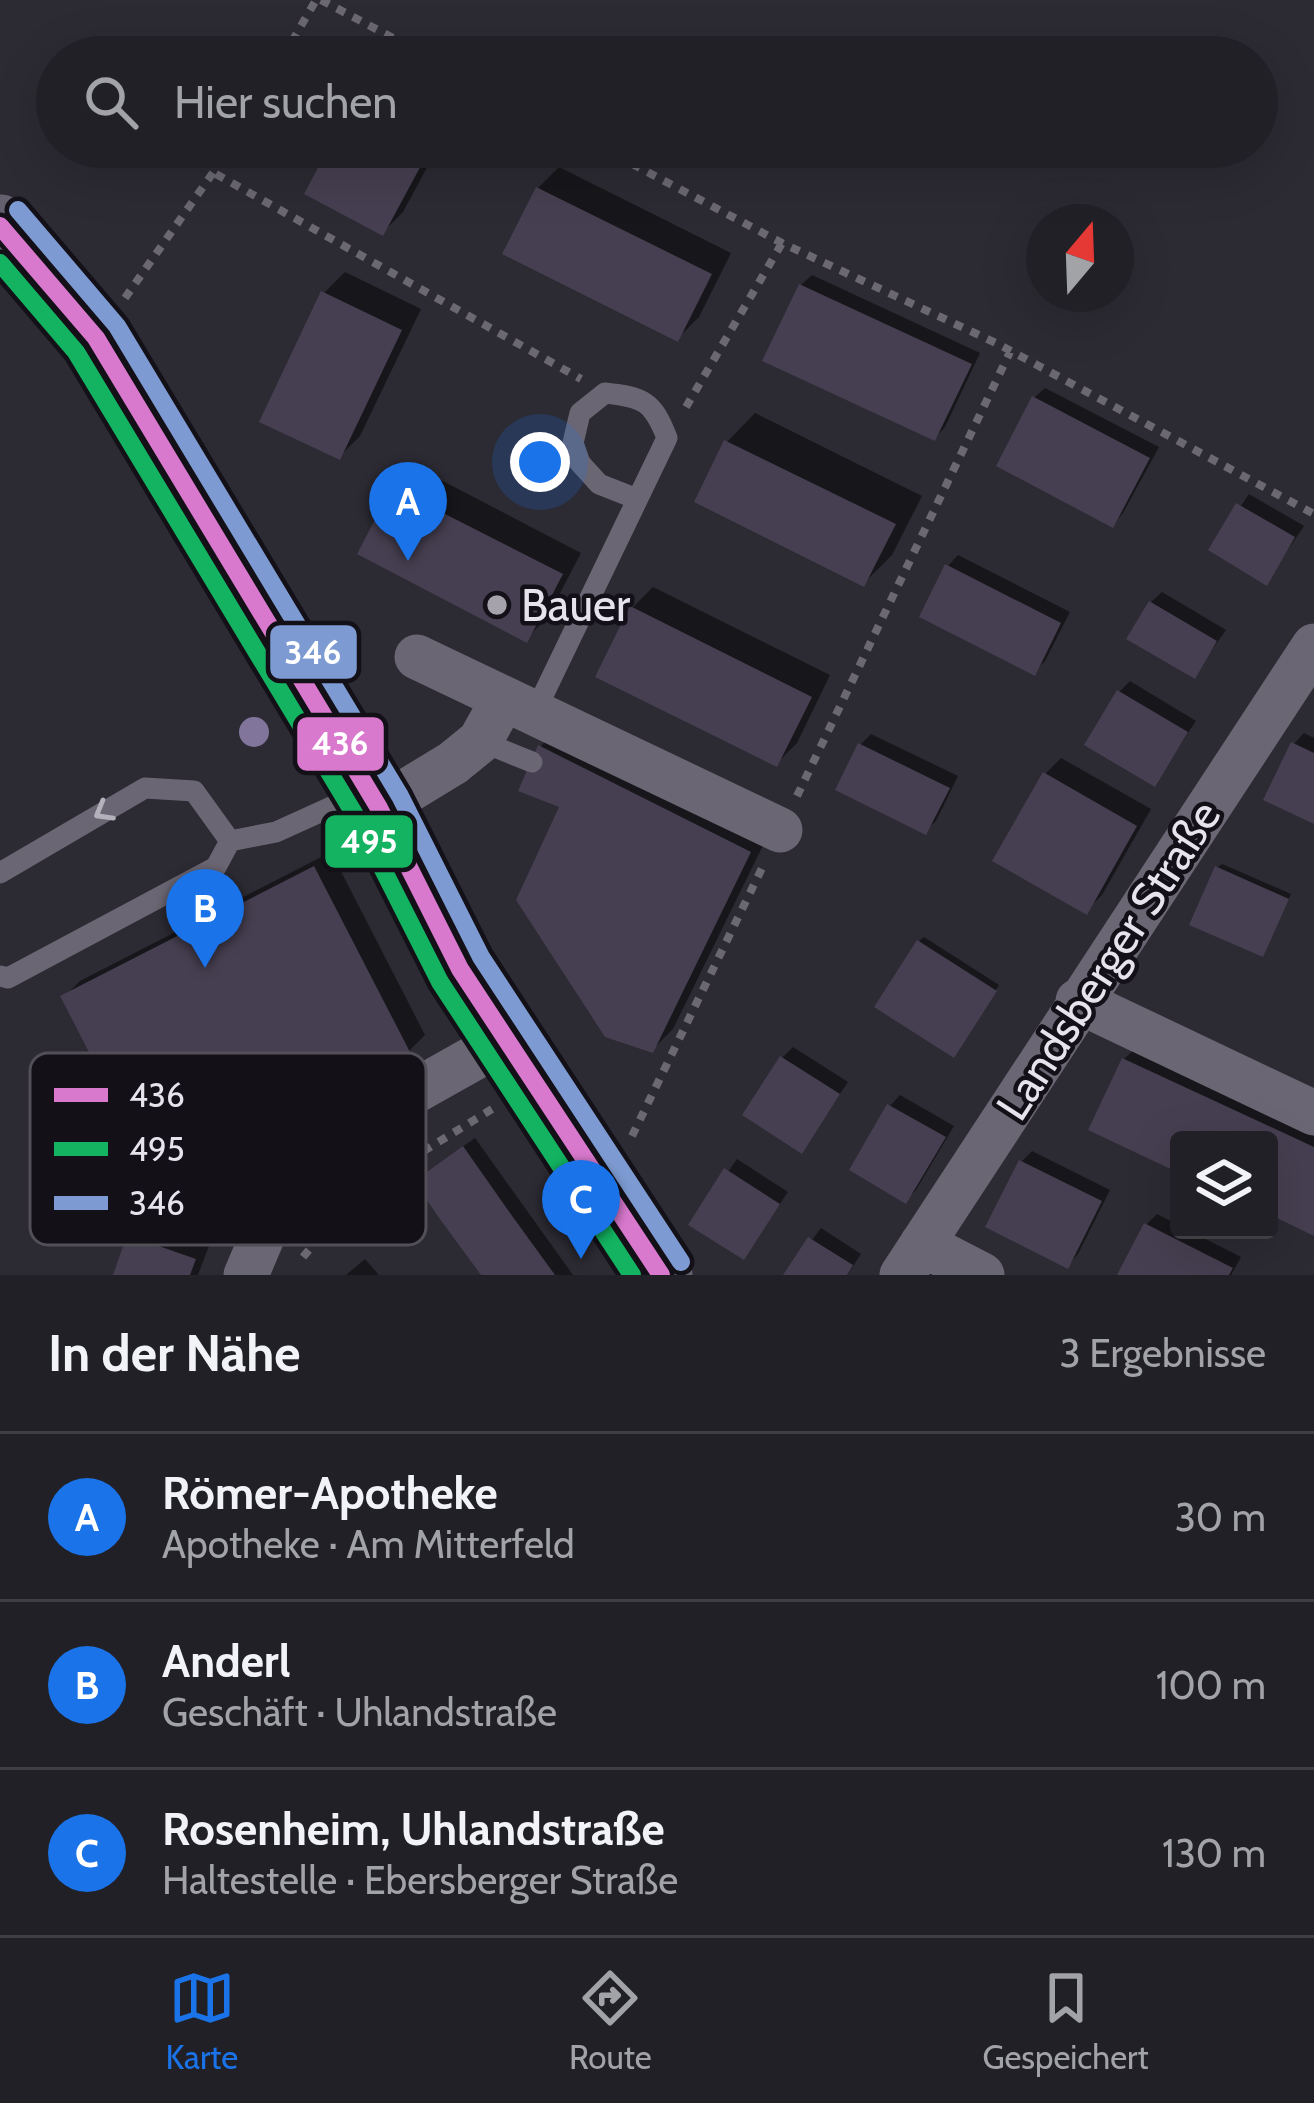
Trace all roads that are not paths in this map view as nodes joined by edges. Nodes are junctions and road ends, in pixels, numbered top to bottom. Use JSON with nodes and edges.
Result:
{"nodes":[{"id":1,"x":0,"y":226,"type":"edge"},
{"id":2,"x":637,"y":499,"type":"junction"},
{"id":3,"x":1314,"y":646,"type":"edge"},
{"id":4,"x":417,"y":657,"type":"dead end"},
{"id":5,"x":1300,"y":698,"type":"edge"},
{"id":6,"x":518,"y":708,"type":"junction"},
{"id":7,"x":480,"y":741,"type":"junction"},
{"id":8,"x":532,"y":762,"type":"dead end"},
{"id":9,"x":374,"y":799,"type":"junction"},
{"id":10,"x":780,"y":830,"type":"road end"},
{"id":11,"x":230,"y":841,"type":"junction"},
{"id":12,"x":0,"y":873,"type":"edge"},
{"id":13,"x":0,"y":976,"type":"edge"},
{"id":14,"x":1078,"y":1001,"type":"junction"},
{"id":15,"x":504,"y":1041,"type":"junction"},
{"id":16,"x":426,"y":1085,"type":"edge"},
{"id":17,"x":1314,"y":1113,"type":"edge"},
{"id":18,"x":259,"y":1245,"type":"edge"},
{"id":19,"x":912,"y":1260,"type":"edge"},
{"id":20,"x":246,"y":1275,"type":"edge"},
{"id":21,"x":661,"y":1275,"type":"edge"},
{"id":22,"x":982,"y":1275,"type":"edge"}],
"edges":[{"from":1,"to":9,"type":"street"},
{"from":2,"to":2,"type":"lane"},
{"from":2,"to":6,"type":"lane"},
{"from":3,"to":5,"type":"street","name":"Landsberger Straße"},
{"from":4,"to":6,"type":"street"},
{"from":5,"to":14,"type":"street","name":"Landsberger Straße"},
{"from":6,"to":7,"type":"street"},
{"from":6,"to":10,"type":"street"},
{"from":7,"to":8,"type":"lane"},
{"from":7,"to":9,"type":"street"},
{"from":9,"to":11,"type":"lane"},
{"from":9,"to":15,"type":"street"},
{"from":11,"to":12,"type":"lane","one_way":true},
{"from":11,"to":13,"type":"lane"},
{"from":14,"to":17,"type":"street"},
{"from":14,"to":19,"type":"street","name":"Landsberger Straße"},
{"from":15,"to":16,"type":"street"},
{"from":15,"to":21,"type":"street"},
{"from":18,"to":20,"type":"street"},
{"from":19,"to":22,"type":"street"}]}
